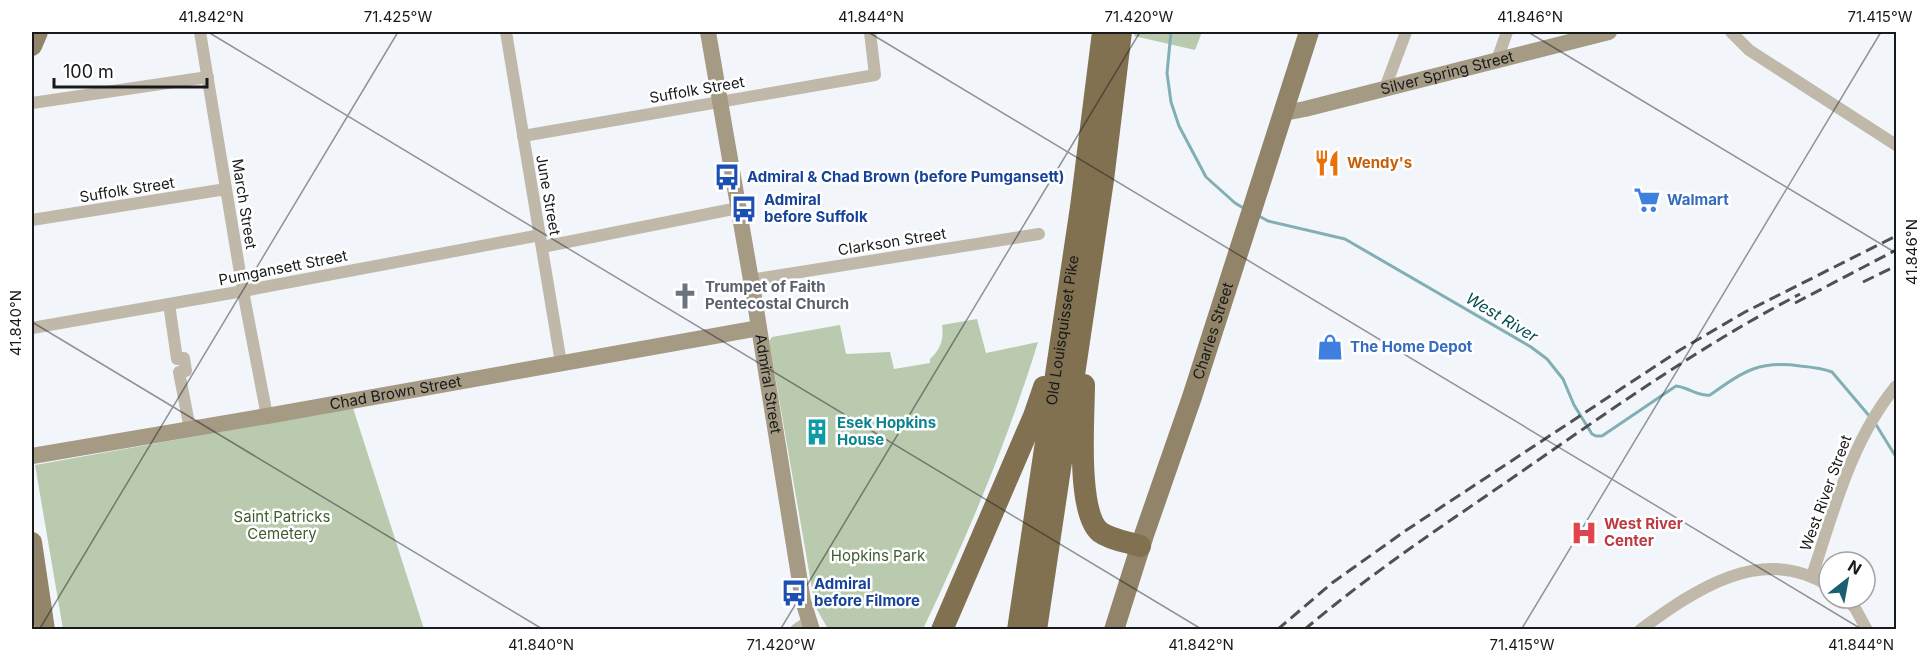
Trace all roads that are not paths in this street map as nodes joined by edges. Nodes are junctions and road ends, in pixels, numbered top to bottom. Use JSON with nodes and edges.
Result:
{"nodes":[{"id":1,"x":38,"y":32,"type":"edge"},
{"id":2,"x":200,"y":32,"type":"edge"},
{"id":3,"x":506,"y":32,"type":"edge"},
{"id":4,"x":708,"y":32,"type":"edge"},
{"id":5,"x":870,"y":32,"type":"edge"},
{"id":6,"x":1103,"y":32,"type":"edge"},
{"id":7,"x":1120,"y":32,"type":"edge"},
{"id":8,"x":1309,"y":32,"type":"edge"},
{"id":9,"x":1406,"y":32,"type":"edge"},
{"id":10,"x":1507,"y":32,"type":"edge"},
{"id":11,"x":1609,"y":32,"type":"edge"},
{"id":12,"x":1731,"y":32,"type":"edge"},
{"id":13,"x":32,"y":46,"type":"edge"},
{"id":14,"x":1497,"y":60,"type":"junction"},
{"id":15,"x":208,"y":77,"type":"junction"},
{"id":16,"x":1385,"y":88,"type":"junction"},
{"id":17,"x":719,"y":101,"type":"junction"},
{"id":18,"x":32,"y":103,"type":"edge"},
{"id":19,"x":1284,"y":113,"type":"junction"},
{"id":20,"x":523,"y":136,"type":"junction"},
{"id":21,"x":1896,"y":145,"type":"edge"},
{"id":22,"x":226,"y":189,"type":"junction"},
{"id":23,"x":738,"y":208,"type":"junction"},
{"id":24,"x":32,"y":220,"type":"edge"},
{"id":25,"x":1039,"y":234,"type":"dead end"},
{"id":26,"x":541,"y":241,"type":"junction"},
{"id":27,"x":750,"y":280,"type":"junction"},
{"id":28,"x":243,"y":291,"type":"junction"},
{"id":29,"x":169,"y":304,"type":"junction"},
{"id":30,"x":1075,"y":310,"type":"junction"},
{"id":31,"x":32,"y":328,"type":"edge"},
{"id":32,"x":759,"y":328,"type":"junction"},
{"id":33,"x":561,"y":363,"type":"junction"},
{"id":34,"x":1896,"y":386,"type":"edge"},
{"id":35,"x":267,"y":417,"type":"junction"},
{"id":36,"x":190,"y":429,"type":"junction"},
{"id":37,"x":32,"y":456,"type":"edge"},
{"id":38,"x":32,"y":542,"type":"edge"},
{"id":39,"x":1140,"y":546,"type":"junction"},
{"id":40,"x":1812,"y":576,"type":"junction"},
{"id":41,"x":1817,"y":579,"type":"edge"},
{"id":42,"x":1856,"y":610,"type":"edge"},
{"id":43,"x":39,"y":618,"type":"edge"},
{"id":44,"x":806,"y":627,"type":"edge"},
{"id":45,"x":942,"y":630,"type":"edge"},
{"id":46,"x":1018,"y":630,"type":"edge"},
{"id":47,"x":1036,"y":630,"type":"edge"},
{"id":48,"x":1114,"y":630,"type":"edge"},
{"id":49,"x":1640,"y":630,"type":"edge"},
{"id":50,"x":1867,"y":630,"type":"edge"}],
"edges":[{"from":1,"to":13,"type":"main road"},
{"from":2,"to":15,"type":"street","name":"March Street"},
{"from":3,"to":20,"type":"street","name":"June Street"},
{"from":4,"to":17,"type":"main road","name":"Admiral Street"},
{"from":5,"to":17,"type":"street","name":"Suffolk Street"},
{"from":6,"to":30,"type":"highway","name":"Old Louisquisset Pike"},
{"from":7,"to":30,"type":"highway","name":"Old Louisquisset Pike"},
{"from":8,"to":19,"type":"main road","name":"Charles Street"},
{"from":9,"to":16,"type":"street"},
{"from":10,"to":14,"type":"street"},
{"from":11,"to":14,"type":"main road","name":"Silver Spring Street"},
{"from":12,"to":21,"type":"street"},
{"from":14,"to":16,"type":"main road","name":"Silver Spring Street"},
{"from":15,"to":18,"type":"street"},
{"from":15,"to":22,"type":"street","name":"March Street"},
{"from":16,"to":19,"type":"main road","name":"Silver Spring Street"},
{"from":17,"to":20,"type":"street","name":"Suffolk Street"},
{"from":17,"to":23,"type":"main road","name":"Admiral Street"},
{"from":19,"to":39,"type":"main road","name":"Charles Street"},
{"from":20,"to":26,"type":"street","name":"June Street"},
{"from":22,"to":24,"type":"street","name":"Suffolk Street"},
{"from":22,"to":28,"type":"street","name":"March Street"},
{"from":23,"to":26,"type":"street","name":"Pumgansett Street"},
{"from":23,"to":27,"type":"main road","name":"Admiral Street"},
{"from":25,"to":27,"type":"street","name":"Clarkson Street"},
{"from":26,"to":28,"type":"street","name":"Pumgansett Street"},
{"from":26,"to":33,"type":"street","name":"June Street"},
{"from":27,"to":32,"type":"main road","name":"Admiral Street"},
{"from":28,"to":29,"type":"street","name":"Pumgansett Street"},
{"from":28,"to":35,"type":"street","name":"March Street"},
{"from":29,"to":31,"type":"street","name":"Pumgansett Street"},
{"from":29,"to":36,"type":"street"},
{"from":30,"to":39,"type":"highway"},
{"from":30,"to":45,"type":"highway"},
{"from":30,"to":46,"type":"highway","name":"Old Louisquisset Pike"},
{"from":30,"to":47,"type":"highway","name":"Old Louisquisset Pike"},
{"from":32,"to":33,"type":"main road","name":"Chad Brown Street"},
{"from":32,"to":44,"type":"main road","name":"Admiral Street"},
{"from":33,"to":35,"type":"main road","name":"Chad Brown Street"},
{"from":34,"to":40,"type":"street","name":"West River Street"},
{"from":35,"to":36,"type":"main road","name":"Chad Brown Street"},
{"from":36,"to":37,"type":"main road","name":"Chad Brown Street"},
{"from":38,"to":43,"type":"main road"},
{"from":39,"to":48,"type":"main road","name":"Charles Street"},
{"from":40,"to":41,"type":"street"},
{"from":40,"to":49,"type":"street","name":"West River Street"},
{"from":42,"to":50,"type":"street"}]}
